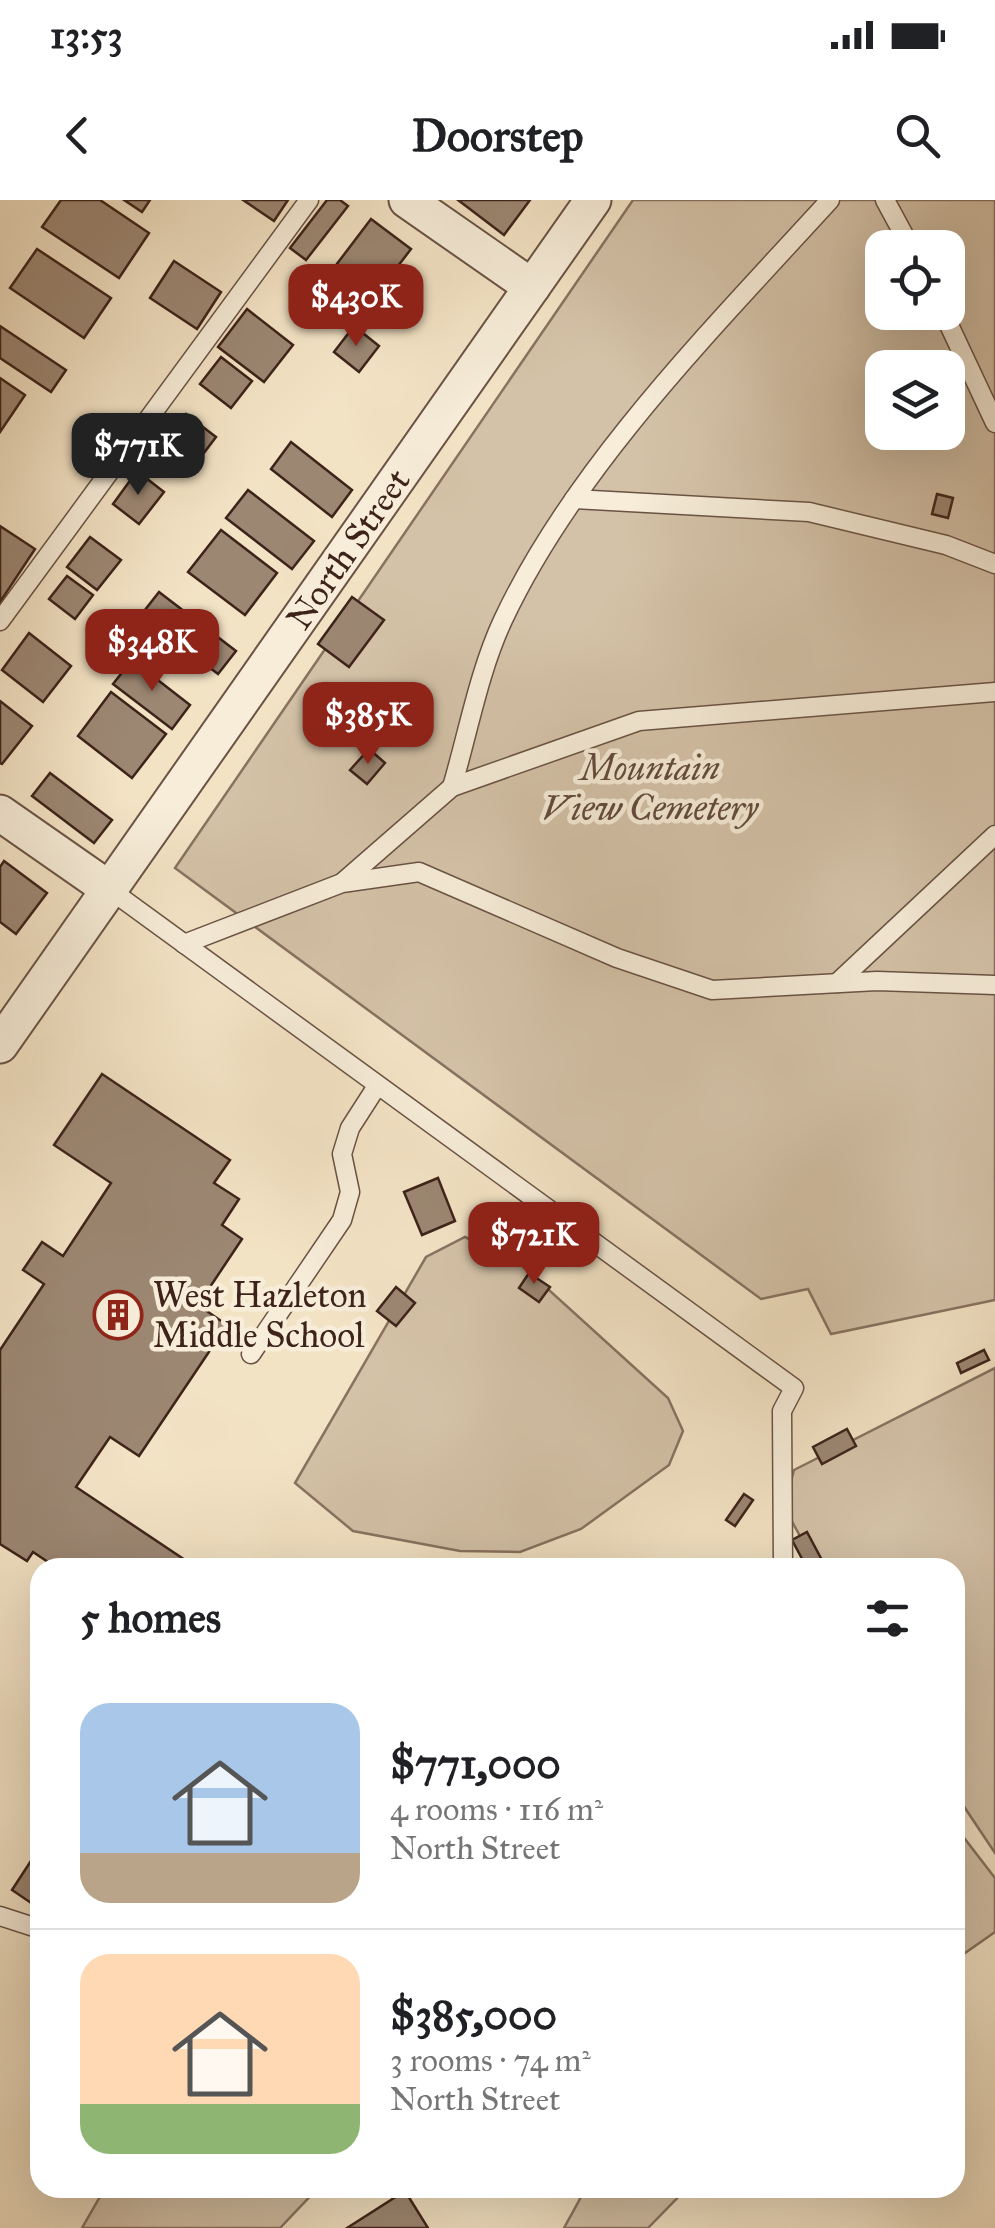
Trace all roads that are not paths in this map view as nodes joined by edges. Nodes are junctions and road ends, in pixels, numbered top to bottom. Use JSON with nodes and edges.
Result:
{"nodes":[{"id":1,"x":309,"y":200,"type":"edge"},
{"id":2,"x":407,"y":200,"type":"edge"},
{"id":3,"x":593,"y":200,"type":"edge"},
{"id":4,"x":830,"y":200,"type":"edge"},
{"id":5,"x":885,"y":200,"type":"edge"},
{"id":6,"x":901,"y":230,"type":"edge"},
{"id":7,"x":532,"y":287,"type":"junction"},
{"id":8,"x":951,"y":330,"type":"edge"},
{"id":9,"x":995,"y":424,"type":"edge"},
{"id":10,"x":574,"y":500,"type":"junction"},
{"id":11,"x":995,"y":564,"type":"edge"},
{"id":12,"x":0,"y":622,"type":"edge"},
{"id":13,"x":995,"y":692,"type":"edge"},
{"id":14,"x":452,"y":787,"type":"junction"},
{"id":15,"x":0,"y":813,"type":"edge"},
{"id":16,"x":995,"y":834,"type":"edge"},
{"id":17,"x":342,"y":882,"type":"junction"},
{"id":18,"x":109,"y":890,"type":"junction"},
{"id":19,"x":184,"y":944,"type":"junction"},
{"id":20,"x":837,"y":983,"type":"junction"},
{"id":21,"x":995,"y":985,"type":"edge"},
{"id":22,"x":0,"y":1044,"type":"edge"},
{"id":23,"x":377,"y":1086,"type":"junction"},
{"id":24,"x":252,"y":1354,"type":"dead end"},
{"id":25,"x":782,"y":1558,"type":"edge"},
{"id":26,"x":0,"y":1916,"type":"edge"},
{"id":27,"x":30,"y":1926,"type":"edge"}],
"edges":[{"from":1,"to":12,"type":"lane"},
{"from":2,"to":7,"type":"street"},
{"from":3,"to":7,"type":"street","name":"North Street"},
{"from":4,"to":10,"type":"lane"},
{"from":5,"to":6,"type":"lane"},
{"from":7,"to":18,"type":"street","name":"North Street"},
{"from":8,"to":9,"type":"lane"},
{"from":10,"to":11,"type":"lane"},
{"from":10,"to":14,"type":"lane"},
{"from":13,"to":14,"type":"lane"},
{"from":14,"to":17,"type":"lane"},
{"from":15,"to":18,"type":"street"},
{"from":16,"to":20,"type":"lane"},
{"from":17,"to":19,"type":"lane"},
{"from":17,"to":20,"type":"lane"},
{"from":18,"to":19,"type":"lane"},
{"from":18,"to":22,"type":"street","name":"North Street"},
{"from":19,"to":23,"type":"lane"},
{"from":20,"to":21,"type":"lane"},
{"from":23,"to":24,"type":"lane"},
{"from":23,"to":25,"type":"lane"},
{"from":26,"to":27,"type":"lane"}]}
